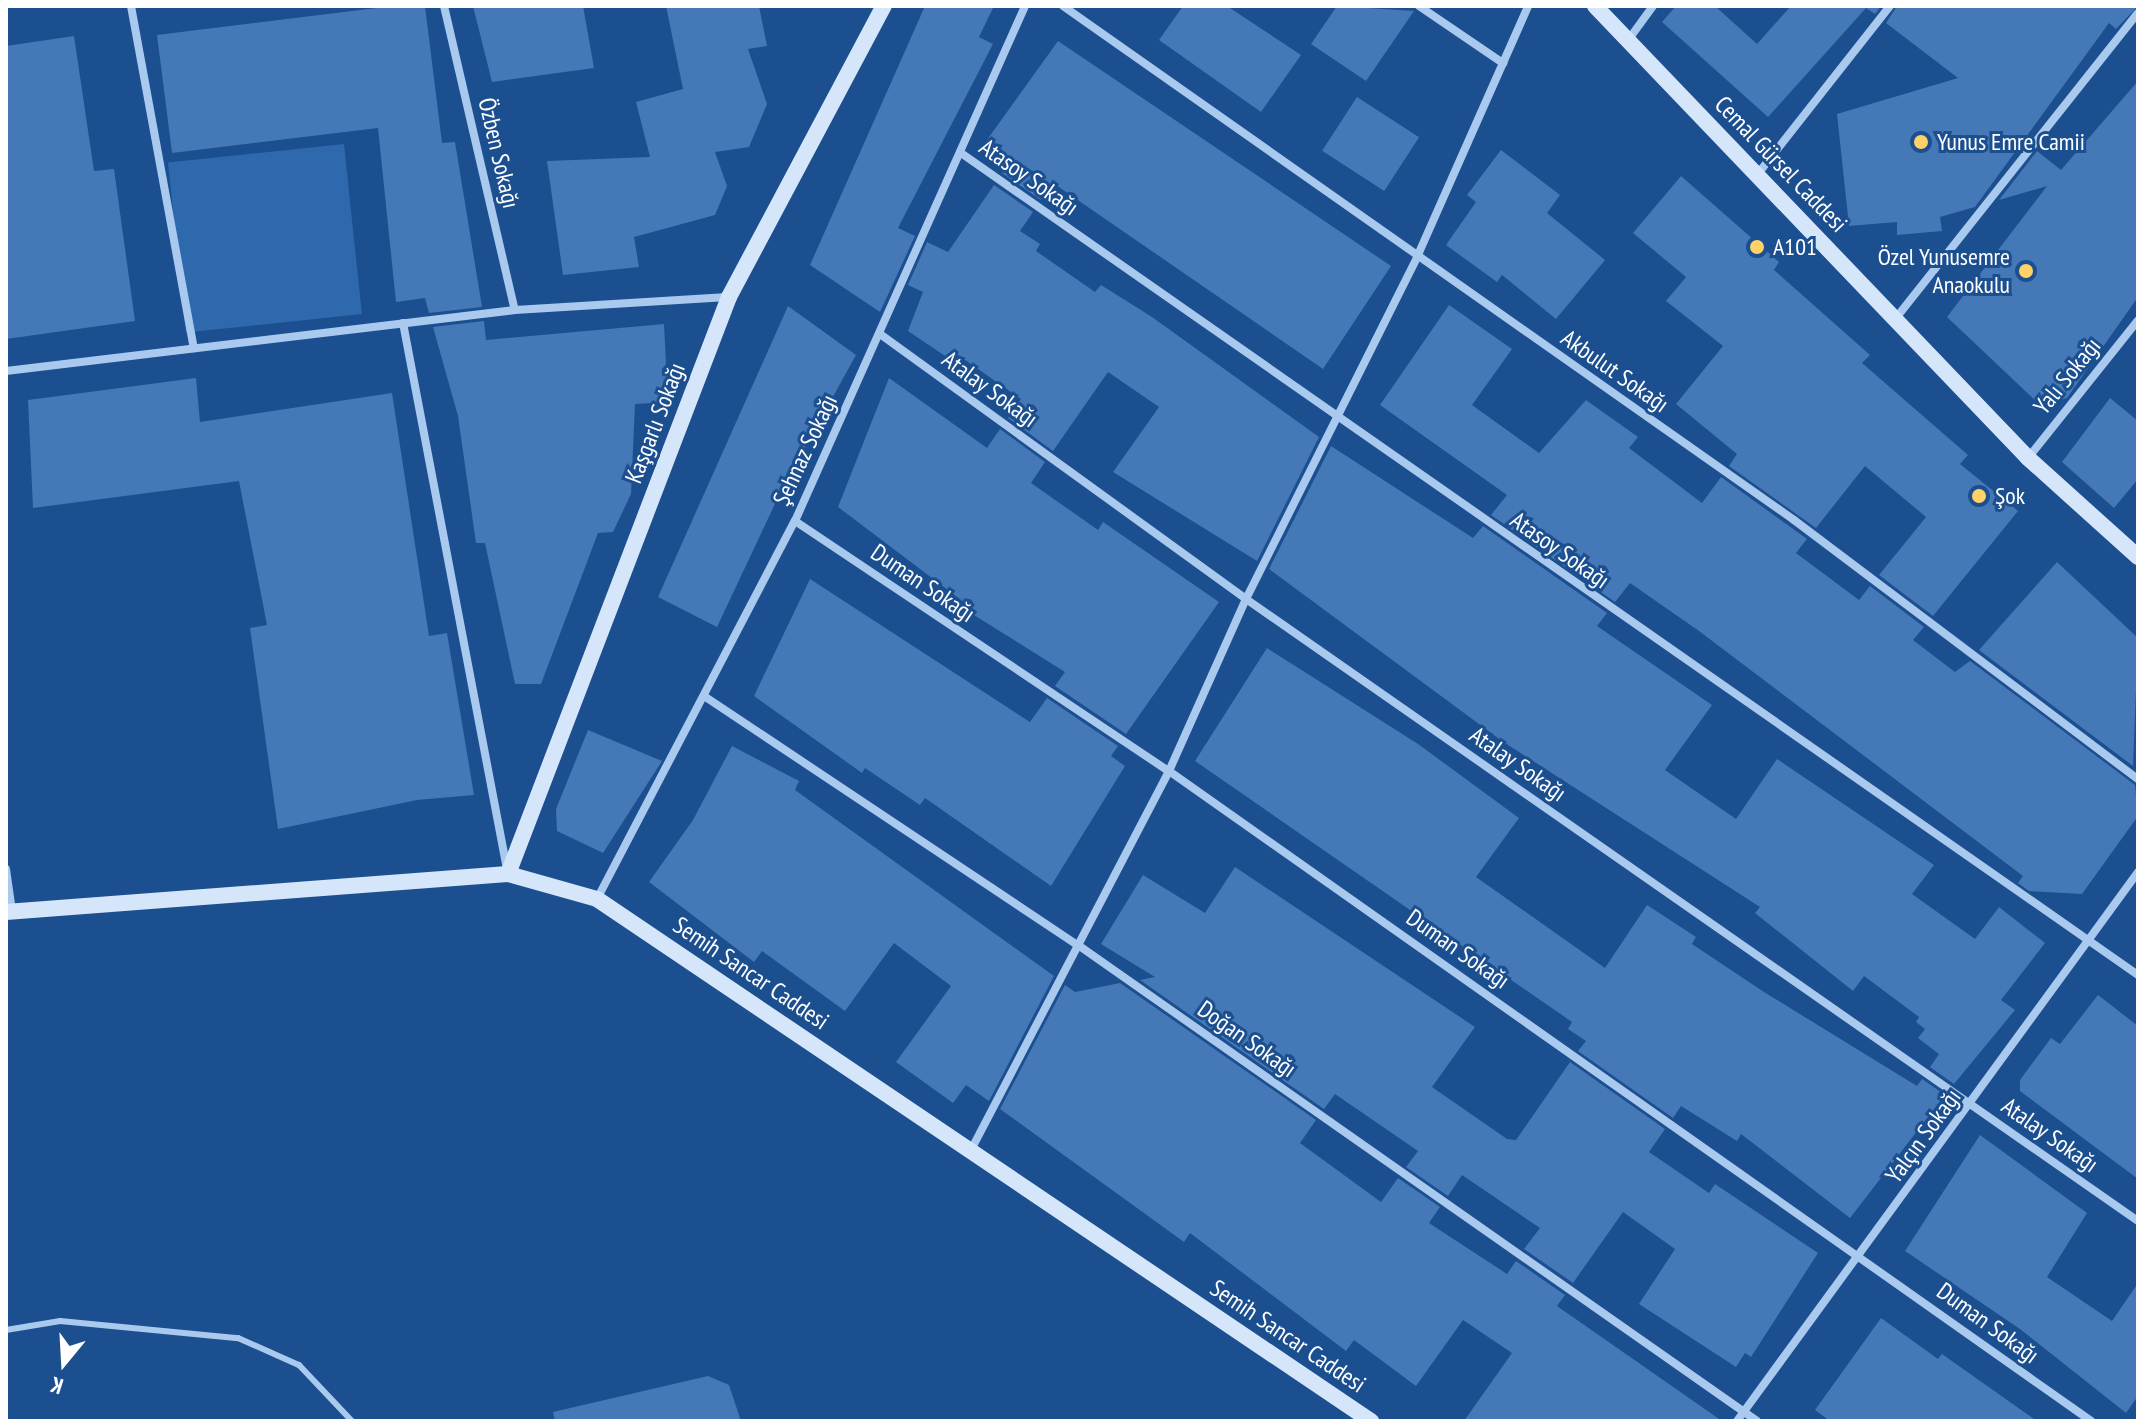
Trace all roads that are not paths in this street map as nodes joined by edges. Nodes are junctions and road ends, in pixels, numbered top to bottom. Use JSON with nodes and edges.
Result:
{"nodes":[{"id":1,"x":131,"y":6,"type":"edge"},
{"id":2,"x":444,"y":6,"type":"edge"},
{"id":3,"x":884,"y":6,"type":"edge"},
{"id":4,"x":1025,"y":6,"type":"edge"},
{"id":5,"x":1063,"y":6,"type":"edge"},
{"id":6,"x":1419,"y":6,"type":"edge"},
{"id":7,"x":1528,"y":6,"type":"edge"},
{"id":8,"x":1595,"y":6,"type":"edge"},
{"id":9,"x":1653,"y":6,"type":"edge"},
{"id":10,"x":1890,"y":6,"type":"edge"},
{"id":11,"x":2138,"y":13,"type":"edge"},
{"id":12,"x":1629,"y":39,"type":"junction"},
{"id":13,"x":1503,"y":63,"type":"junction"},
{"id":14,"x":961,"y":153,"type":"junction"},
{"id":15,"x":1757,"y":175,"type":"junction"},
{"id":16,"x":1417,"y":257,"type":"junction"},
{"id":17,"x":729,"y":297,"type":"junction"},
{"id":18,"x":515,"y":310,"type":"junction"},
{"id":19,"x":1896,"y":318,"type":"junction"},
{"id":20,"x":2138,"y":320,"type":"edge"},
{"id":21,"x":403,"y":323,"type":"junction"},
{"id":22,"x":880,"y":334,"type":"junction"},
{"id":23,"x":194,"y":348,"type":"junction"},
{"id":24,"x":6,"y":371,"type":"edge"},
{"id":25,"x":1338,"y":421,"type":"junction"},
{"id":26,"x":2028,"y":458,"type":"junction"},
{"id":27,"x":795,"y":521,"type":"junction"},
{"id":28,"x":2138,"y":557,"type":"edge"},
{"id":29,"x":1246,"y":599,"type":"junction"},
{"id":30,"x":707,"y":698,"type":"junction"},
{"id":31,"x":1169,"y":771,"type":"junction"},
{"id":32,"x":2138,"y":779,"type":"edge"},
{"id":33,"x":6,"y":869,"type":"edge"},
{"id":34,"x":2138,"y":872,"type":"edge"},
{"id":35,"x":508,"y":874,"type":"junction"},
{"id":36,"x":597,"y":899,"type":"junction"},
{"id":37,"x":9,"y":912,"type":"edge"},
{"id":38,"x":2089,"y":940,"type":"junction"},
{"id":39,"x":1078,"y":945,"type":"junction"},
{"id":40,"x":2138,"y":975,"type":"edge"},
{"id":41,"x":1971,"y":1104,"type":"junction"},
{"id":42,"x":971,"y":1150,"type":"junction"},
{"id":43,"x":2138,"y":1221,"type":"edge"},
{"id":44,"x":1860,"y":1256,"type":"junction"},
{"id":45,"x":6,"y":1330,"type":"edge"},
{"id":46,"x":1744,"y":1411,"type":"junction"},
{"id":47,"x":352,"y":1421,"type":"edge"},
{"id":48,"x":1371,"y":1421,"type":"edge"},
{"id":49,"x":1737,"y":1421,"type":"edge"},
{"id":50,"x":1757,"y":1421,"type":"edge"},
{"id":51,"x":2091,"y":1421,"type":"edge"}],
"edges":[{"from":1,"to":23,"type":"street"},
{"from":2,"to":18,"type":"street","name":"Özben Sokağı"},
{"from":3,"to":17,"type":"street","name":"Kaşgarlı Sokağı"},
{"from":4,"to":14,"type":"street","name":"Şehnaz Sokağı"},
{"from":5,"to":16,"type":"street","name":"Akbulut Sokağı"},
{"from":6,"to":13,"type":"street"},
{"from":7,"to":13,"type":"street"},
{"from":8,"to":12,"type":"street","name":"Cemal Gürsel Caddesi"},
{"from":9,"to":12,"type":"street"},
{"from":10,"to":15,"type":"street"},
{"from":11,"to":19,"type":"street"},
{"from":12,"to":15,"type":"street","name":"Cemal Gürsel Caddesi"},
{"from":13,"to":16,"type":"street"},
{"from":14,"to":22,"type":"street","name":"Şehnaz Sokağı"},
{"from":14,"to":25,"type":"street","name":"Atasoy Sokağı"},
{"from":15,"to":19,"type":"street","name":"Cemal Gürsel Caddesi"},
{"from":16,"to":25,"type":"street"},
{"from":16,"to":32,"type":"street","name":"Akbulut Sokağı"},
{"from":17,"to":18,"type":"street"},
{"from":17,"to":35,"type":"street","name":"Kaşgarlı Sokağı"},
{"from":18,"to":21,"type":"street"},
{"from":19,"to":26,"type":"street","name":"Cemal Gürsel Caddesi"},
{"from":20,"to":26,"type":"street","name":"Yalı Sokağı"},
{"from":21,"to":23,"type":"street"},
{"from":21,"to":35,"type":"street"},
{"from":22,"to":27,"type":"street","name":"Şehnaz Sokağı"},
{"from":22,"to":29,"type":"street","name":"Atalay Sokağı"},
{"from":23,"to":24,"type":"street"},
{"from":25,"to":29,"type":"street"},
{"from":25,"to":38,"type":"street","name":"Atasoy Sokağı"},
{"from":26,"to":28,"type":"street","name":"Cemal Gürsel Caddesi"},
{"from":27,"to":30,"type":"street","name":"Şehnaz Sokağı"},
{"from":27,"to":31,"type":"street","name":"Duman Sokağı"},
{"from":29,"to":31,"type":"street"},
{"from":29,"to":41,"type":"street","name":"Atalay Sokağı"},
{"from":30,"to":36,"type":"street","name":"Şehnaz Sokağı"},
{"from":30,"to":39,"type":"street","name":"Doğan Sokağı"},
{"from":31,"to":39,"type":"street"},
{"from":31,"to":44,"type":"street","name":"Duman Sokağı"},
{"from":33,"to":37,"type":"street"},
{"from":34,"to":38,"type":"street","name":"Yalçın Sokağı"},
{"from":35,"to":36,"type":"street","name":"Semih Sancar Caddesi"},
{"from":35,"to":37,"type":"street","name":"Semih Sancar Caddesi"},
{"from":36,"to":42,"type":"street","name":"Semih Sancar Caddesi"},
{"from":38,"to":40,"type":"street","name":"Atasoy Sokağı"},
{"from":38,"to":41,"type":"street","name":"Yalçın Sokağı"},
{"from":39,"to":42,"type":"street"},
{"from":39,"to":46,"type":"street","name":"Doğan Sokağı"},
{"from":41,"to":43,"type":"street","name":"Atalay Sokağı"},
{"from":41,"to":44,"type":"street","name":"Yalçın Sokağı"},
{"from":42,"to":48,"type":"street","name":"Semih Sancar Caddesi"},
{"from":44,"to":46,"type":"street","name":"Yalçın Sokağı"},
{"from":44,"to":51,"type":"street","name":"Duman Sokağı"},
{"from":45,"to":47,"type":"lane"},
{"from":46,"to":49,"type":"street","name":"Yalçın Sokağı"},
{"from":46,"to":50,"type":"street","name":"Doğan Sokağı"}]}
